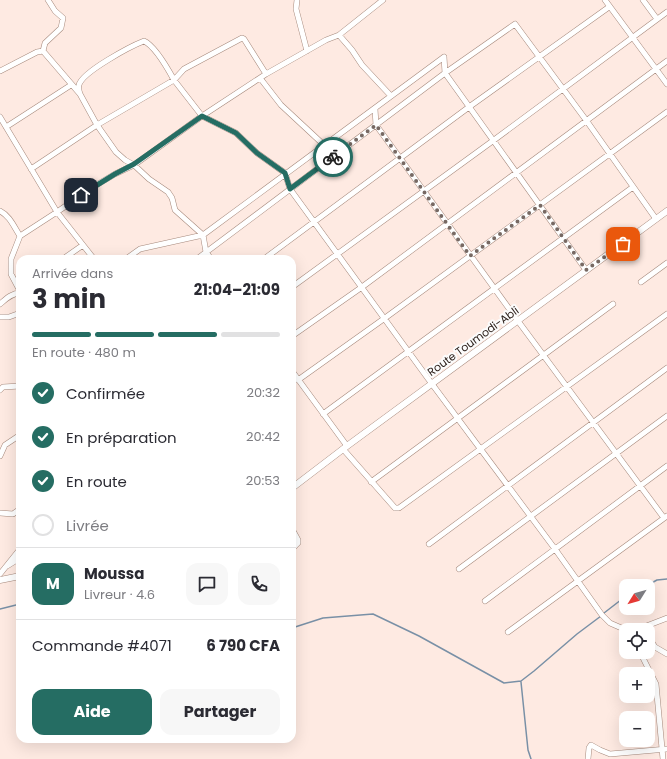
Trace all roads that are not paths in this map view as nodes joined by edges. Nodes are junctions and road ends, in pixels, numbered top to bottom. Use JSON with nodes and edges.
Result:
{"nodes":[{"id":1,"x":48,"y":0,"type":"edge"},
{"id":2,"x":297,"y":0,"type":"edge"},
{"id":3,"x":383,"y":0,"type":"edge"},
{"id":4,"x":605,"y":0,"type":"edge"},
{"id":5,"x":643,"y":0,"type":"edge"},
{"id":6,"x":609,"y":6,"type":"junction"},
{"id":7,"x":667,"y":12,"type":"edge"},
{"id":8,"x":657,"y":19,"type":"junction"},
{"id":9,"x":339,"y":35,"type":"junction"},
{"id":10,"x":633,"y":37,"type":"junction"},
{"id":11,"x":43,"y":51,"type":"junction"},
{"id":12,"x":306,"y":51,"type":"junction"},
{"id":13,"x":539,"y":57,"type":"junction"},
{"id":14,"x":667,"y":61,"type":"edge"},
{"id":15,"x":656,"y":69,"type":"junction"},
{"id":16,"x":0,"y":71,"type":"edge"},
{"id":17,"x":445,"y":73,"type":"junction"},
{"id":18,"x":266,"y":74,"type":"junction"},
{"id":19,"x":260,"y":78,"type":"junction"},
{"id":20,"x":174,"y":80,"type":"junction"},
{"id":21,"x":667,"y":84,"type":"edge"},
{"id":22,"x":71,"y":85,"type":"junction"},
{"id":23,"x":563,"y":88,"type":"junction"},
{"id":24,"x":80,"y":94,"type":"junction"},
{"id":25,"x":391,"y":96,"type":"junction"},
{"id":26,"x":469,"y":107,"type":"junction"},
{"id":27,"x":375,"y":109,"type":"junction"},
{"id":28,"x":667,"y":112,"type":"edge"},
{"id":29,"x":202,"y":116,"type":"junction"},
{"id":30,"x":0,"y":117,"type":"edge"},
{"id":31,"x":586,"y":120,"type":"junction"},
{"id":32,"x":97,"y":125,"type":"junction"},
{"id":33,"x":376,"y":125,"type":"junction"},
{"id":34,"x":6,"y":127,"type":"junction"},
{"id":35,"x":494,"y":140,"type":"junction"},
{"id":36,"x":324,"y":145,"type":"junction"},
{"id":37,"x":609,"y":154,"type":"junction"},
{"id":38,"x":400,"y":158,"type":"junction"},
{"id":39,"x":134,"y":164,"type":"junction"},
{"id":40,"x":31,"y":169,"type":"junction"},
{"id":41,"x":516,"y":172,"type":"junction"},
{"id":42,"x":285,"y":173,"type":"junction"},
{"id":43,"x":633,"y":187,"type":"junction"},
{"id":44,"x":290,"y":189,"type":"junction"},
{"id":45,"x":424,"y":191,"type":"junction"},
{"id":46,"x":540,"y":205,"type":"junction"},
{"id":47,"x":0,"y":211,"type":"edge"},
{"id":48,"x":667,"y":211,"type":"edge"},
{"id":49,"x":57,"y":212,"type":"junction"},
{"id":50,"x":656,"y":220,"type":"junction"},
{"id":51,"x":314,"y":222,"type":"junction"},
{"id":52,"x":447,"y":224,"type":"junction"},
{"id":53,"x":203,"y":235,"type":"junction"},
{"id":54,"x":20,"y":236,"type":"junction"},
{"id":55,"x":563,"y":238,"type":"junction"},
{"id":56,"x":83,"y":246,"type":"junction"},
{"id":57,"x":206,"y":252,"type":"junction"},
{"id":58,"x":338,"y":253,"type":"junction"},
{"id":59,"x":69,"y":255,"type":"edge"},
{"id":60,"x":91,"y":255,"type":"edge"},
{"id":61,"x":132,"y":255,"type":"edge"},
{"id":62,"x":202,"y":255,"type":"edge"},
{"id":63,"x":208,"y":255,"type":"edge"},
{"id":64,"x":269,"y":255,"type":"edge"},
{"id":65,"x":470,"y":256,"type":"junction"},
{"id":66,"x":667,"y":263,"type":"edge"},
{"id":67,"x":586,"y":270,"type":"junction"},
{"id":68,"x":641,"y":282,"type":"dead end"},
{"id":69,"x":16,"y":284,"type":"edge"},
{"id":70,"x":296,"y":284,"type":"edge"},
{"id":71,"x":362,"y":288,"type":"junction"},
{"id":72,"x":494,"y":288,"type":"junction"},
{"id":73,"x":16,"y":293,"type":"edge"},
{"id":74,"x":0,"y":304,"type":"edge"},
{"id":75,"x":613,"y":304,"type":"dead end"},
{"id":76,"x":16,"y":314,"type":"edge"},
{"id":77,"x":667,"y":314,"type":"edge"},
{"id":78,"x":0,"y":317,"type":"edge"},
{"id":79,"x":385,"y":318,"type":"junction"},
{"id":80,"x":518,"y":321,"type":"junction"},
{"id":81,"x":296,"y":333,"type":"edge"},
{"id":82,"x":408,"y":351,"type":"junction"},
{"id":83,"x":543,"y":355,"type":"junction"},
{"id":84,"x":667,"y":368,"type":"edge"},
{"id":85,"x":296,"y":377,"type":"edge"},
{"id":86,"x":298,"y":380,"type":"junction"},
{"id":87,"x":432,"y":384,"type":"junction"},
{"id":88,"x":16,"y":386,"type":"edge"},
{"id":89,"x":567,"y":387,"type":"junction"},
{"id":90,"x":0,"y":390,"type":"edge"},
{"id":91,"x":323,"y":414,"type":"junction"},
{"id":92,"x":667,"y":416,"type":"edge"},
{"id":93,"x":458,"y":418,"type":"junction"},
{"id":94,"x":593,"y":423,"type":"junction"},
{"id":95,"x":16,"y":438,"type":"edge"},
{"id":96,"x":345,"y":447,"type":"junction"},
{"id":97,"x":481,"y":449,"type":"junction"},
{"id":98,"x":615,"y":453,"type":"junction"},
{"id":99,"x":0,"y":456,"type":"edge"},
{"id":100,"x":667,"y":466,"type":"edge"},
{"id":101,"x":371,"y":482,"type":"junction"},
{"id":102,"x":296,"y":485,"type":"edge"},
{"id":103,"x":508,"y":486,"type":"junction"},
{"id":104,"x":640,"y":486,"type":"junction"},
{"id":105,"x":16,"y":512,"type":"edge"},
{"id":106,"x":0,"y":513,"type":"edge"},
{"id":107,"x":13,"y":514,"type":"junction"},
{"id":108,"x":16,"y":515,"type":"edge"},
{"id":109,"x":530,"y":516,"type":"junction"},
{"id":110,"x":665,"y":517,"type":"edge"},
{"id":111,"x":296,"y":536,"type":"edge"},
{"id":112,"x":429,"y":544,"type":"dead end"},
{"id":113,"x":296,"y":545,"type":"edge"},
{"id":114,"x":555,"y":549,"type":"junction"},
{"id":115,"x":16,"y":554,"type":"edge"},
{"id":116,"x":16,"y":561,"type":"edge"},
{"id":117,"x":6,"y":567,"type":"junction"},
{"id":118,"x":459,"y":569,"type":"dead end"},
{"id":119,"x":0,"y":574,"type":"edge"},
{"id":120,"x":16,"y":577,"type":"edge"},
{"id":121,"x":0,"y":580,"type":"edge"},
{"id":122,"x":578,"y":581,"type":"junction"},
{"id":123,"x":484,"y":601,"type":"dead end"},
{"id":124,"x":667,"y":618,"type":"edge"},
{"id":125,"x":654,"y":623,"type":"edge"},
{"id":126,"x":619,"y":627,"type":"edge"},
{"id":127,"x":508,"y":632,"type":"dead end"},
{"id":128,"x":655,"y":647,"type":"edge"},
{"id":129,"x":667,"y":654,"type":"edge"},
{"id":130,"x":644,"y":659,"type":"edge"},
{"id":131,"x":665,"y":749,"type":"edge"},
{"id":132,"x":588,"y":759,"type":"edge"},
{"id":133,"x":663,"y":759,"type":"edge"}],
"edges":[{"from":1,"to":11,"type":"street"},
{"from":2,"to":12,"type":"street"},
{"from":3,"to":9,"type":"street"},
{"from":4,"to":6,"type":"street"},
{"from":5,"to":8,"type":"street"},
{"from":6,"to":10,"type":"street"},
{"from":6,"to":13,"type":"street"},
{"from":7,"to":8,"type":"street"},
{"from":8,"to":10,"type":"street"},
{"from":9,"to":12,"type":"street"},
{"from":9,"to":25,"type":"street"},
{"from":10,"to":15,"type":"street"},
{"from":10,"to":23,"type":"street"},
{"from":11,"to":16,"type":"street"},
{"from":11,"to":22,"type":"street"},
{"from":12,"to":18,"type":"street"},
{"from":13,"to":17,"type":"street"},
{"from":13,"to":23,"type":"street"},
{"from":13,"to":26,"type":"street"},
{"from":14,"to":15,"type":"street"},
{"from":15,"to":21,"type":"street"},
{"from":15,"to":31,"type":"street"},
{"from":17,"to":25,"type":"street"},
{"from":17,"to":26,"type":"street"},
{"from":17,"to":33,"type":"street"},
{"from":18,"to":19,"type":"street"},
{"from":18,"to":20,"type":"street"},
{"from":19,"to":29,"type":"street"},
{"from":19,"to":36,"type":"street"},
{"from":20,"to":24,"type":"street"},
{"from":20,"to":29,"type":"street"},
{"from":20,"to":32,"type":"street"},
{"from":22,"to":24,"type":"street"},
{"from":22,"to":34,"type":"street"},
{"from":23,"to":31,"type":"street"},
{"from":23,"to":35,"type":"street"},
{"from":24,"to":32,"type":"street"},
{"from":25,"to":27,"type":"street"},
{"from":26,"to":35,"type":"street"},
{"from":26,"to":38,"type":"street"},
{"from":27,"to":33,"type":"street"},
{"from":27,"to":36,"type":"street"},
{"from":28,"to":37,"type":"street"},
{"from":29,"to":39,"type":"street"},
{"from":29,"to":42,"type":"street"},
{"from":30,"to":34,"type":"street"},
{"from":31,"to":37,"type":"street"},
{"from":31,"to":41,"type":"street"},
{"from":32,"to":39,"type":"street"},
{"from":32,"to":40,"type":"street"},
{"from":33,"to":38,"type":"street"},
{"from":33,"to":44,"type":"street"},
{"from":34,"to":40,"type":"street"},
{"from":35,"to":41,"type":"street"},
{"from":35,"to":45,"type":"street"},
{"from":36,"to":42,"type":"street"},
{"from":37,"to":43,"type":"street"},
{"from":37,"to":46,"type":"street"},
{"from":38,"to":45,"type":"street"},
{"from":38,"to":51,"type":"street"},
{"from":39,"to":49,"type":"street"},
{"from":39,"to":53,"type":"street"},
{"from":40,"to":49,"type":"street"},
{"from":41,"to":46,"type":"street"},
{"from":41,"to":52,"type":"street"},
{"from":42,"to":44,"type":"street"},
{"from":42,"to":53,"type":"street"},
{"from":43,"to":50,"type":"street"},
{"from":43,"to":55,"type":"street"},
{"from":44,"to":51,"type":"street"},
{"from":44,"to":57,"type":"street"},
{"from":45,"to":52,"type":"street"},
{"from":45,"to":58,"type":"street"},
{"from":46,"to":55,"type":"street"},
{"from":46,"to":65,"type":"street"},
{"from":47,"to":54,"type":"street"},
{"from":48,"to":50,"type":"street","name":"Route Toumodi-Abli"},
{"from":49,"to":54,"type":"street"},
{"from":49,"to":56,"type":"street"},
{"from":50,"to":67,"type":"street","name":"Route Toumodi-Abli"},
{"from":51,"to":58,"type":"street"},
{"from":51,"to":64,"type":"street"},
{"from":52,"to":65,"type":"street"},
{"from":52,"to":71,"type":"street"},
{"from":53,"to":57,"type":"street"},
{"from":53,"to":61,"type":"street"},
{"from":54,"to":69,"type":"street"},
{"from":55,"to":67,"type":"street"},
{"from":55,"to":72,"type":"street"},
{"from":56,"to":59,"type":"street"},
{"from":56,"to":60,"type":"street"},
{"from":57,"to":62,"type":"street"},
{"from":57,"to":63,"type":"street"},
{"from":58,"to":70,"type":"street"},
{"from":58,"to":71,"type":"street"},
{"from":65,"to":72,"type":"street"},
{"from":65,"to":79,"type":"street"},
{"from":66,"to":68,"type":"street"},
{"from":67,"to":80,"type":"street","name":"Route Toumodi-Abli"},
{"from":71,"to":79,"type":"street"},
{"from":71,"to":81,"type":"street"},
{"from":72,"to":80,"type":"street"},
{"from":72,"to":82,"type":"street"},
{"from":73,"to":74,"type":"street"},
{"from":75,"to":83,"type":"street"},
{"from":76,"to":78,"type":"street"},
{"from":77,"to":89,"type":"street"},
{"from":79,"to":82,"type":"street"},
{"from":79,"to":86,"type":"street"},
{"from":80,"to":83,"type":"street"},
{"from":80,"to":87,"type":"street","name":"Route Toumodi-Abli"},
{"from":82,"to":87,"type":"street"},
{"from":82,"to":91,"type":"street"},
{"from":83,"to":89,"type":"street"},
{"from":83,"to":93,"type":"street"},
{"from":84,"to":94,"type":"street"},
{"from":85,"to":86,"type":"street"},
{"from":86,"to":91,"type":"street"},
{"from":87,"to":93,"type":"street"},
{"from":87,"to":96,"type":"street","name":"Route Toumodi-Abli"},
{"from":88,"to":90,"type":"street"},
{"from":89,"to":94,"type":"street"},
{"from":89,"to":97,"type":"street"},
{"from":91,"to":96,"type":"street"},
{"from":92,"to":98,"type":"street"},
{"from":93,"to":97,"type":"street"},
{"from":93,"to":101,"type":"street"},
{"from":94,"to":98,"type":"street"},
{"from":94,"to":103,"type":"street"},
{"from":95,"to":99,"type":"street"},
{"from":96,"to":101,"type":"street"},
{"from":96,"to":102,"type":"street","name":"Route Toumodi-Abli"},
{"from":97,"to":101,"type":"street"},
{"from":97,"to":103,"type":"street"},
{"from":98,"to":104,"type":"street"},
{"from":98,"to":109,"type":"street"},
{"from":100,"to":104,"type":"street"},
{"from":103,"to":109,"type":"street"},
{"from":103,"to":112,"type":"street"},
{"from":104,"to":110,"type":"street"},
{"from":104,"to":114,"type":"street"},
{"from":105,"to":107,"type":"street"},
{"from":106,"to":107,"type":"street"},
{"from":107,"to":108,"type":"street"},
{"from":109,"to":114,"type":"street"},
{"from":109,"to":118,"type":"street"},
{"from":110,"to":122,"type":"street"},
{"from":111,"to":113,"type":"street"},
{"from":114,"to":122,"type":"street"},
{"from":114,"to":123,"type":"street"},
{"from":115,"to":117,"type":"street"},
{"from":116,"to":117,"type":"street"},
{"from":117,"to":119,"type":"street"},
{"from":120,"to":121,"type":"street"},
{"from":122,"to":126,"type":"street"},
{"from":122,"to":127,"type":"street"},
{"from":124,"to":125,"type":"street"},
{"from":128,"to":129,"type":"street"},
{"from":130,"to":131,"type":"street"},
{"from":131,"to":132,"type":"street"},
{"from":131,"to":133,"type":"street"}]}
